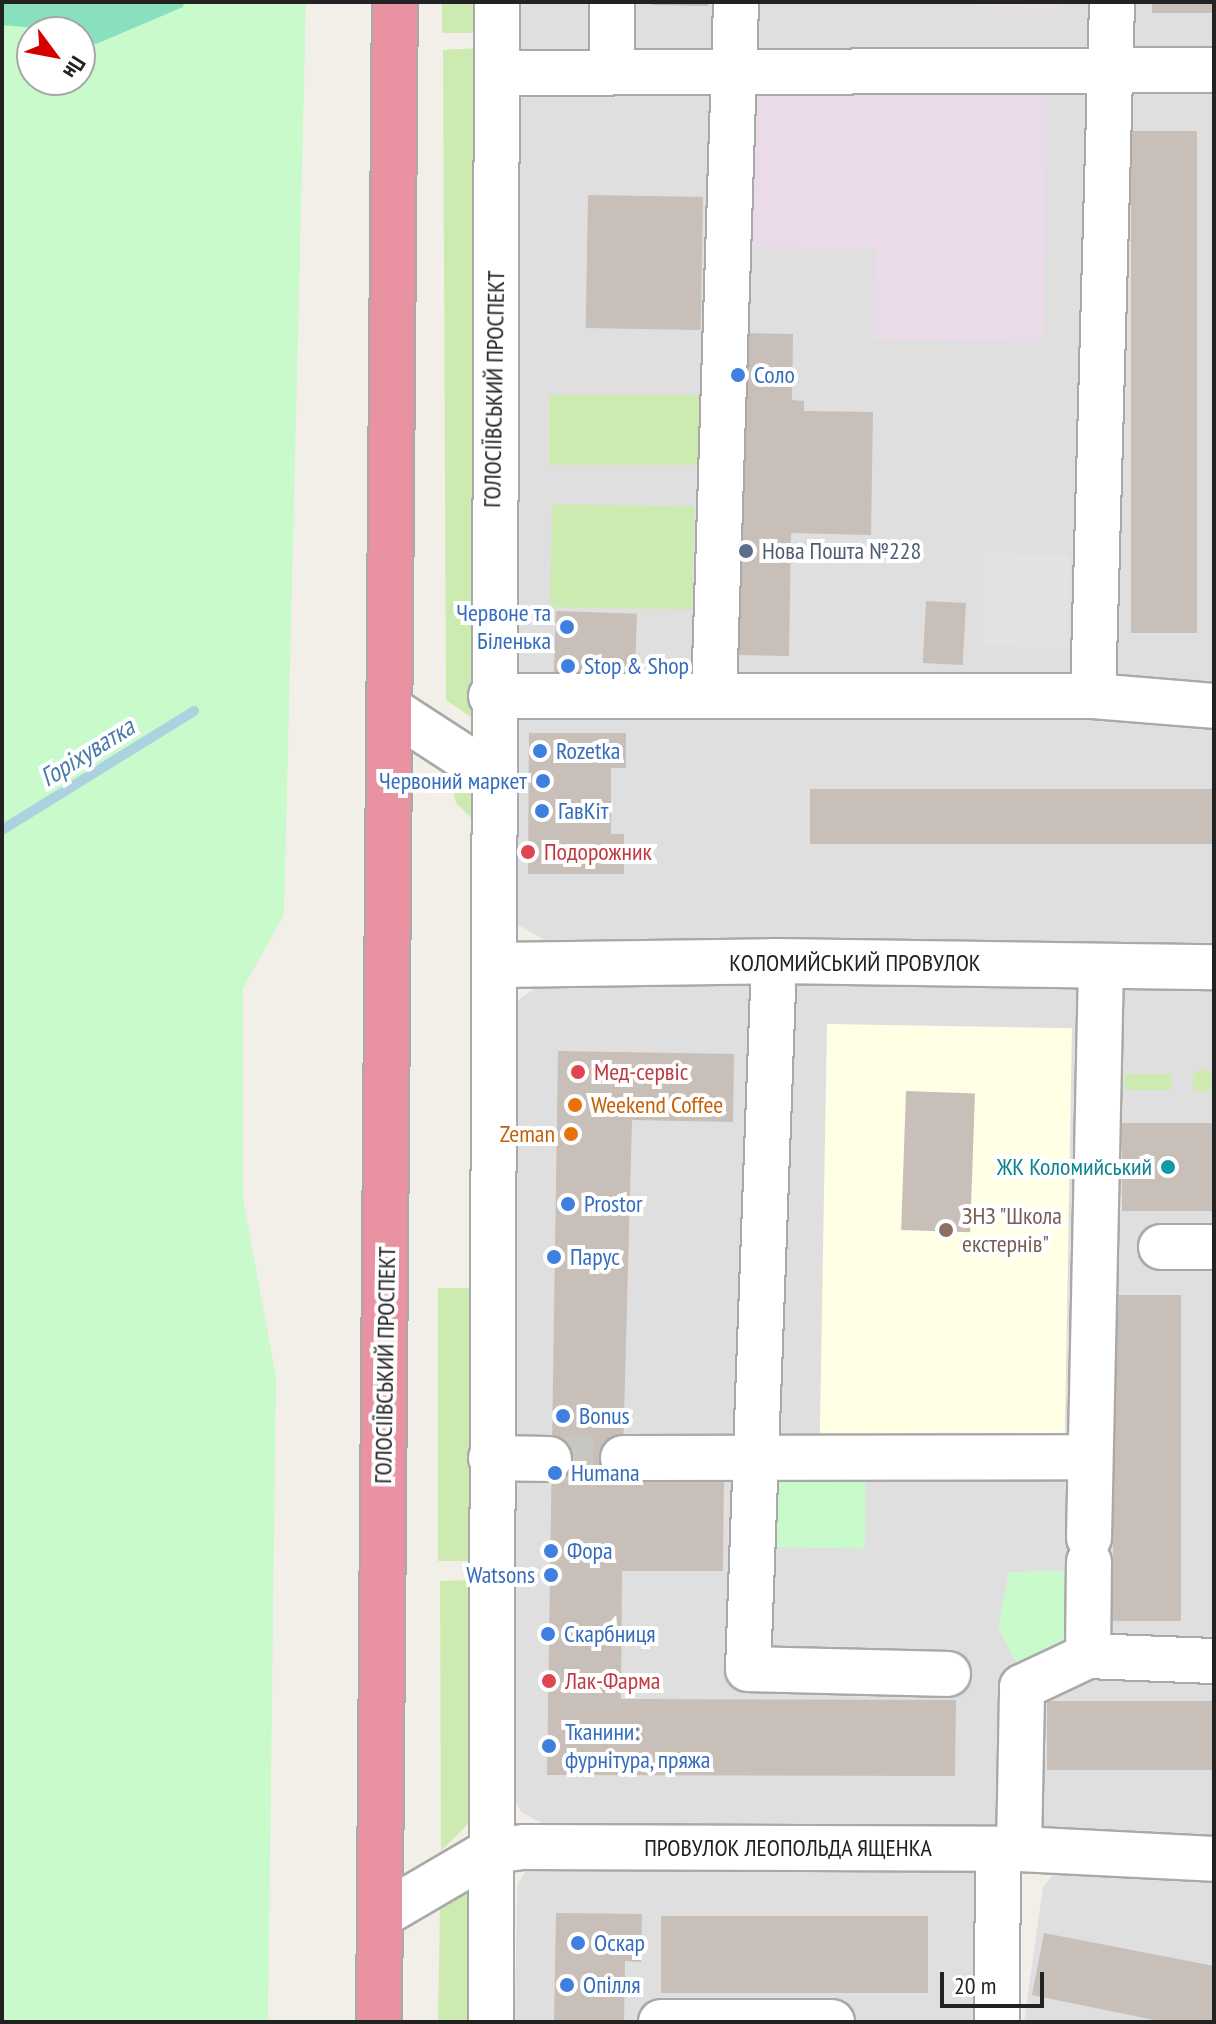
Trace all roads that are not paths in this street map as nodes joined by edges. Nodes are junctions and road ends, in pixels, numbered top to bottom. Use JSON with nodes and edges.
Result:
{"nodes":[{"id":1,"x":395,"y":2,"type":"edge"},
{"id":2,"x":497,"y":2,"type":"edge"},
{"id":3,"x":612,"y":2,"type":"edge"},
{"id":4,"x":736,"y":2,"type":"edge"},
{"id":5,"x":1112,"y":2,"type":"edge"},
{"id":6,"x":1110,"y":70,"type":"junction"},
{"id":7,"x":1214,"y":70,"type":"edge"},
{"id":8,"x":612,"y":72,"type":"junction"},
{"id":9,"x":734,"y":72,"type":"junction"},
{"id":10,"x":497,"y":73,"type":"junction"},
{"id":11,"x":491,"y":696,"type":"junction"},
{"id":12,"x":714,"y":696,"type":"junction"},
{"id":13,"x":1093,"y":696,"type":"junction"},
{"id":14,"x":1214,"y":706,"type":"edge"},
{"id":15,"x":390,"y":709,"type":"junction"},
{"id":16,"x":493,"y":776,"type":"junction"},
{"id":17,"x":774,"y":961,"type":"junction"},
{"id":18,"x":497,"y":965,"type":"junction"},
{"id":19,"x":1101,"y":966,"type":"junction"},
{"id":20,"x":1214,"y":967,"type":"edge"},
{"id":21,"x":1130,"y":1245,"type":"junction"},
{"id":22,"x":1214,"y":1247,"type":"edge"},
{"id":23,"x":757,"y":1457,"type":"junction"},
{"id":24,"x":1089,"y":1457,"type":"junction"},
{"id":25,"x":491,"y":1458,"type":"junction"},
{"id":26,"x":623,"y":1458,"type":"tunnel mouth"},
{"id":27,"x":549,"y":1459,"type":"tunnel mouth"},
{"id":28,"x":1088,"y":1656,"type":"junction"},
{"id":29,"x":1214,"y":1661,"type":"edge"},
{"id":30,"x":948,"y":1674,"type":"dead end"},
{"id":31,"x":1009,"y":1849,"type":"junction"},
{"id":32,"x":491,"y":1851,"type":"junction"},
{"id":33,"x":1214,"y":1859,"type":"edge"},
{"id":34,"x":380,"y":1916,"type":"junction"},
{"id":35,"x":379,"y":2022,"type":"edge"},
{"id":36,"x":491,"y":2022,"type":"edge"},
{"id":37,"x":661,"y":2022,"type":"edge"},
{"id":38,"x":832,"y":2022,"type":"edge"},
{"id":39,"x":997,"y":2022,"type":"edge"}],
"edges":[{"from":1,"to":15,"type":"highway","name":"ГОЛОСІЇВСЬКИЙ ПРОСПЕКТ"},
{"from":2,"to":10,"type":"street","name":"ГОЛОСІЇВСЬКИЙ ПРОСПЕКТ"},
{"from":3,"to":8,"type":"street"},
{"from":4,"to":9,"type":"street"},
{"from":5,"to":6,"type":"street"},
{"from":6,"to":7,"type":"street"},
{"from":6,"to":9,"type":"street"},
{"from":6,"to":13,"type":"street"},
{"from":8,"to":9,"type":"street"},
{"from":8,"to":10,"type":"street"},
{"from":9,"to":12,"type":"street"},
{"from":10,"to":11,"type":"street","name":"ГОЛОСІЇВСЬКИЙ ПРОСПЕКТ"},
{"from":11,"to":12,"type":"street"},
{"from":11,"to":16,"type":"street","name":"ГОЛОСІЇВСЬКИЙ ПРОСПЕКТ"},
{"from":12,"to":13,"type":"street"},
{"from":13,"to":14,"type":"street"},
{"from":15,"to":16,"type":"street"},
{"from":15,"to":34,"type":"highway","name":"ГОЛОСІЇВСЬКИЙ ПРОСПЕКТ"},
{"from":16,"to":18,"type":"street","name":"ГОЛОСІЇВСЬКИЙ ПРОСПЕКТ"},
{"from":17,"to":18,"type":"street","name":"КОЛОМИЙСЬКИЙ ПРОВУЛОК"},
{"from":17,"to":19,"type":"street","name":"КОЛОМИЙСЬКИЙ ПРОВУЛОК"},
{"from":17,"to":23,"type":"street"},
{"from":18,"to":25,"type":"street","name":"ГОЛОСІЇВСЬКИЙ ПРОСПЕКТ"},
{"from":19,"to":20,"type":"street","name":"КОЛОМИЙСЬКИЙ ПРОВУЛОК"},
{"from":19,"to":21,"type":"street"},
{"from":21,"to":22,"type":"street"},
{"from":21,"to":24,"type":"street"},
{"from":23,"to":24,"type":"street"},
{"from":23,"to":26,"type":"street"},
{"from":23,"to":30,"type":"street"},
{"from":24,"to":28,"type":"street"},
{"from":25,"to":27,"type":"street"},
{"from":25,"to":32,"type":"street","name":"ГОЛОСІЇВСЬКИЙ ПРОСПЕКТ"},
{"from":28,"to":29,"type":"street"},
{"from":28,"to":31,"type":"street"},
{"from":31,"to":32,"type":"street","name":"ПРОВУЛОК ЛЕОПОЛЬДА ЯЩЕНКА"},
{"from":31,"to":33,"type":"street","name":"ПРОВУЛОК ЛЕОПОЛЬДА ЯЩЕНКА"},
{"from":31,"to":39,"type":"street"},
{"from":32,"to":34,"type":"street","name":"ПРОВУЛОК ЛЕОПОЛЬДА ЯЩЕНКА"},
{"from":32,"to":36,"type":"street","name":"ГОЛОСІЇВСЬКИЙ ПРОСПЕКТ"},
{"from":34,"to":35,"type":"highway","name":"ГОЛОСІЇВСЬКИЙ ПРОСПЕКТ"},
{"from":37,"to":38,"type":"street"}]}
